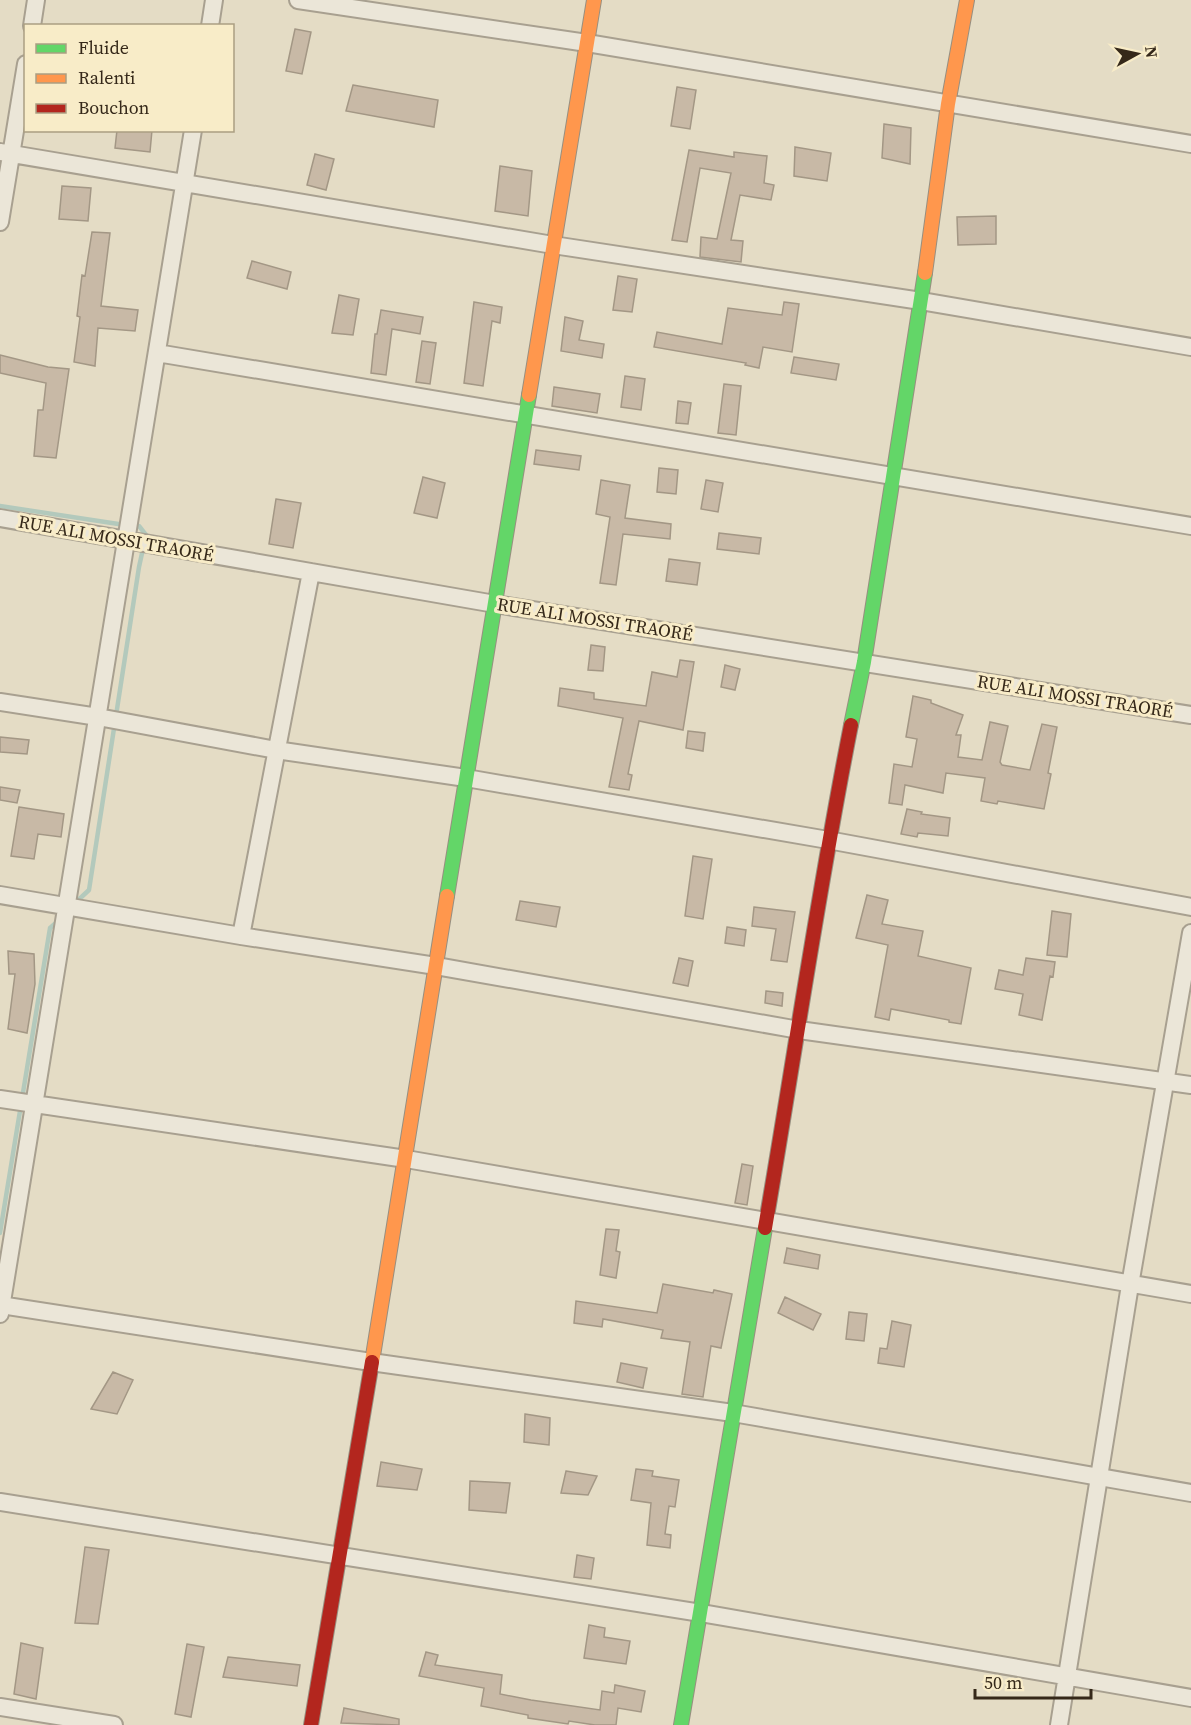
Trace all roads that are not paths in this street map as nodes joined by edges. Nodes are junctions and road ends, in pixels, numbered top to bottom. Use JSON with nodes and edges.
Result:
{"nodes":[{"id":1,"x":36,"y":0,"type":"edge"},
{"id":2,"x":214,"y":0,"type":"edge"},
{"id":3,"x":298,"y":0,"type":"edge"},
{"id":4,"x":594,"y":0,"type":"edge"},
{"id":5,"x":967,"y":0,"type":"edge"},
{"id":6,"x":32,"y":24,"type":"edge"},
{"id":7,"x":210,"y":24,"type":"edge"},
{"id":8,"x":587,"y":43,"type":"junction"},
{"id":9,"x":24,"y":72,"type":"edge"},
{"id":10,"x":948,"y":104,"type":"junction"},
{"id":11,"x":193,"y":132,"type":"edge"},
{"id":12,"x":1191,"y":144,"type":"edge"},
{"id":13,"x":5,"y":153,"type":"edge"},
{"id":14,"x":184,"y":183,"type":"junction"},
{"id":15,"x":0,"y":222,"type":"edge"},
{"id":16,"x":553,"y":245,"type":"junction"},
{"id":17,"x":921,"y":301,"type":"junction"},
{"id":18,"x":1191,"y":347,"type":"edge"},
{"id":19,"x":157,"y":353,"type":"junction"},
{"id":20,"x":525,"y":415,"type":"junction"},
{"id":21,"x":893,"y":475,"type":"junction"},
{"id":22,"x":0,"y":518,"type":"edge"},
{"id":23,"x":1191,"y":526,"type":"edge"},
{"id":24,"x":126,"y":540,"type":"junction"},
{"id":25,"x":311,"y":572,"type":"junction"},
{"id":26,"x":495,"y":604,"type":"junction"},
{"id":27,"x":864,"y":662,"type":"junction"},
{"id":28,"x":0,"y":702,"type":"edge"},
{"id":29,"x":1191,"y":715,"type":"edge"},
{"id":30,"x":98,"y":717,"type":"junction"},
{"id":31,"x":276,"y":750,"type":"junction"},
{"id":32,"x":466,"y":778,"type":"junction"},
{"id":33,"x":828,"y":840,"type":"junction"},
{"id":34,"x":0,"y":895,"type":"edge"},
{"id":35,"x":67,"y":907,"type":"junction"},
{"id":36,"x":1191,"y":907,"type":"edge"},
{"id":37,"x":1191,"y":933,"type":"edge"},
{"id":38,"x":241,"y":936,"type":"junction"},
{"id":39,"x":436,"y":966,"type":"junction"},
{"id":40,"x":800,"y":1030,"type":"junction"},
{"id":41,"x":1165,"y":1080,"type":"junction"},
{"id":42,"x":1191,"y":1084,"type":"edge"},
{"id":43,"x":0,"y":1099,"type":"edge"},
{"id":44,"x":34,"y":1104,"type":"junction"},
{"id":45,"x":406,"y":1160,"type":"junction"},
{"id":46,"x":766,"y":1221,"type":"junction"},
{"id":47,"x":1130,"y":1285,"type":"junction"},
{"id":48,"x":1191,"y":1294,"type":"edge"},
{"id":49,"x":1,"y":1309,"type":"edge"},
{"id":50,"x":371,"y":1362,"type":"junction"},
{"id":51,"x":733,"y":1413,"type":"junction"},
{"id":52,"x":1098,"y":1477,"type":"junction"},
{"id":53,"x":1191,"y":1493,"type":"edge"},
{"id":54,"x":0,"y":1502,"type":"edge"},
{"id":55,"x":341,"y":1557,"type":"junction"},
{"id":56,"x":701,"y":1613,"type":"junction"},
{"id":57,"x":1066,"y":1676,"type":"junction"},
{"id":58,"x":1191,"y":1698,"type":"edge"},
{"id":59,"x":0,"y":1707,"type":"edge"},
{"id":60,"x":114,"y":1725,"type":"edge"},
{"id":61,"x":311,"y":1725,"type":"edge"},
{"id":62,"x":681,"y":1725,"type":"edge"},
{"id":63,"x":1059,"y":1725,"type":"edge"}],
"edges":[{"from":1,"to":6,"type":"street"},
{"from":2,"to":7,"type":"street"},
{"from":3,"to":8,"type":"street"},
{"from":4,"to":8,"type":"street"},
{"from":5,"to":10,"type":"street"},
{"from":8,"to":10,"type":"street"},
{"from":8,"to":16,"type":"street"},
{"from":9,"to":13,"type":"street"},
{"from":10,"to":12,"type":"street"},
{"from":10,"to":17,"type":"street"},
{"from":11,"to":14,"type":"street"},
{"from":13,"to":14,"type":"street"},
{"from":13,"to":15,"type":"street"},
{"from":14,"to":16,"type":"street"},
{"from":14,"to":19,"type":"street"},
{"from":16,"to":17,"type":"street"},
{"from":16,"to":20,"type":"street"},
{"from":17,"to":18,"type":"street"},
{"from":17,"to":21,"type":"street"},
{"from":19,"to":20,"type":"street"},
{"from":19,"to":24,"type":"street"},
{"from":20,"to":21,"type":"street"},
{"from":20,"to":26,"type":"street"},
{"from":21,"to":23,"type":"street"},
{"from":21,"to":27,"type":"street"},
{"from":22,"to":24,"type":"street","name":"RUE ALI MOSSI TRAORÉ"},
{"from":24,"to":25,"type":"street","name":"RUE ALI MOSSI TRAORÉ"},
{"from":24,"to":30,"type":"street"},
{"from":25,"to":26,"type":"street","name":"RUE ALI MOSSI TRAORÉ"},
{"from":25,"to":31,"type":"street"},
{"from":26,"to":27,"type":"street","name":"RUE ALI MOSSI TRAORÉ"},
{"from":26,"to":32,"type":"street"},
{"from":27,"to":29,"type":"street","name":"RUE ALI MOSSI TRAORÉ"},
{"from":27,"to":33,"type":"street"},
{"from":28,"to":30,"type":"street"},
{"from":30,"to":31,"type":"street"},
{"from":30,"to":35,"type":"street"},
{"from":31,"to":32,"type":"street"},
{"from":31,"to":38,"type":"street"},
{"from":32,"to":33,"type":"street"},
{"from":32,"to":39,"type":"street"},
{"from":33,"to":36,"type":"street"},
{"from":33,"to":40,"type":"street"},
{"from":34,"to":35,"type":"street"},
{"from":35,"to":38,"type":"street"},
{"from":35,"to":44,"type":"street"},
{"from":37,"to":41,"type":"street"},
{"from":38,"to":39,"type":"street"},
{"from":39,"to":40,"type":"street"},
{"from":39,"to":45,"type":"street"},
{"from":40,"to":41,"type":"street"},
{"from":40,"to":46,"type":"street"},
{"from":41,"to":42,"type":"street"},
{"from":41,"to":47,"type":"street"},
{"from":43,"to":44,"type":"street"},
{"from":44,"to":45,"type":"street"},
{"from":44,"to":49,"type":"street"},
{"from":45,"to":46,"type":"street"},
{"from":45,"to":50,"type":"street"},
{"from":46,"to":47,"type":"street"},
{"from":46,"to":51,"type":"street"},
{"from":47,"to":48,"type":"street"},
{"from":47,"to":52,"type":"street"},
{"from":49,"to":50,"type":"street"},
{"from":50,"to":51,"type":"street"},
{"from":50,"to":55,"type":"street"},
{"from":51,"to":52,"type":"street"},
{"from":51,"to":56,"type":"street"},
{"from":52,"to":53,"type":"street"},
{"from":52,"to":57,"type":"street"},
{"from":54,"to":55,"type":"street"},
{"from":55,"to":56,"type":"street"},
{"from":55,"to":61,"type":"street"},
{"from":56,"to":57,"type":"street"},
{"from":56,"to":62,"type":"street"},
{"from":57,"to":58,"type":"street"},
{"from":57,"to":63,"type":"street"},
{"from":59,"to":60,"type":"street"}]}
